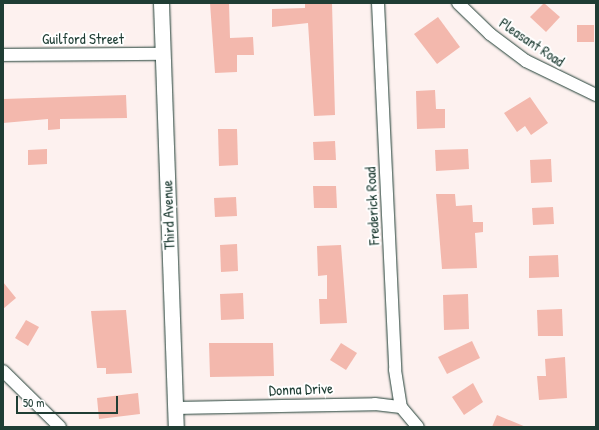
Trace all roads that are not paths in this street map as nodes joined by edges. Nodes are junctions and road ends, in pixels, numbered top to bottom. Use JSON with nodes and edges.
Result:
{"nodes":[{"id":1,"x":161,"y":3,"type":"edge"},
{"id":2,"x":378,"y":3,"type":"edge"},
{"id":3,"x":458,"y":3,"type":"edge"},
{"id":4,"x":163,"y":54,"type":"junction"},
{"id":5,"x":3,"y":55,"type":"edge"},
{"id":6,"x":596,"y":94,"type":"edge"},
{"id":7,"x":3,"y":371,"type":"edge"},
{"id":8,"x":401,"y":407,"type":"junction"},
{"id":9,"x":175,"y":408,"type":"junction"},
{"id":10,"x":60,"y":427,"type":"edge"},
{"id":11,"x":176,"y":427,"type":"edge"},
{"id":12,"x":418,"y":427,"type":"edge"}],
"edges":[{"from":1,"to":4,"type":"street","name":"Third Avenue"},
{"from":2,"to":8,"type":"street","name":"Frederick Road"},
{"from":3,"to":6,"type":"street","name":"Pleasant Road"},
{"from":4,"to":5,"type":"street","name":"Guilford Street"},
{"from":4,"to":9,"type":"street","name":"Third Avenue"},
{"from":7,"to":10,"type":"street"},
{"from":8,"to":9,"type":"street","name":"Donna Drive"},
{"from":8,"to":12,"type":"street"},
{"from":9,"to":11,"type":"street","name":"Third Avenue"}]}
